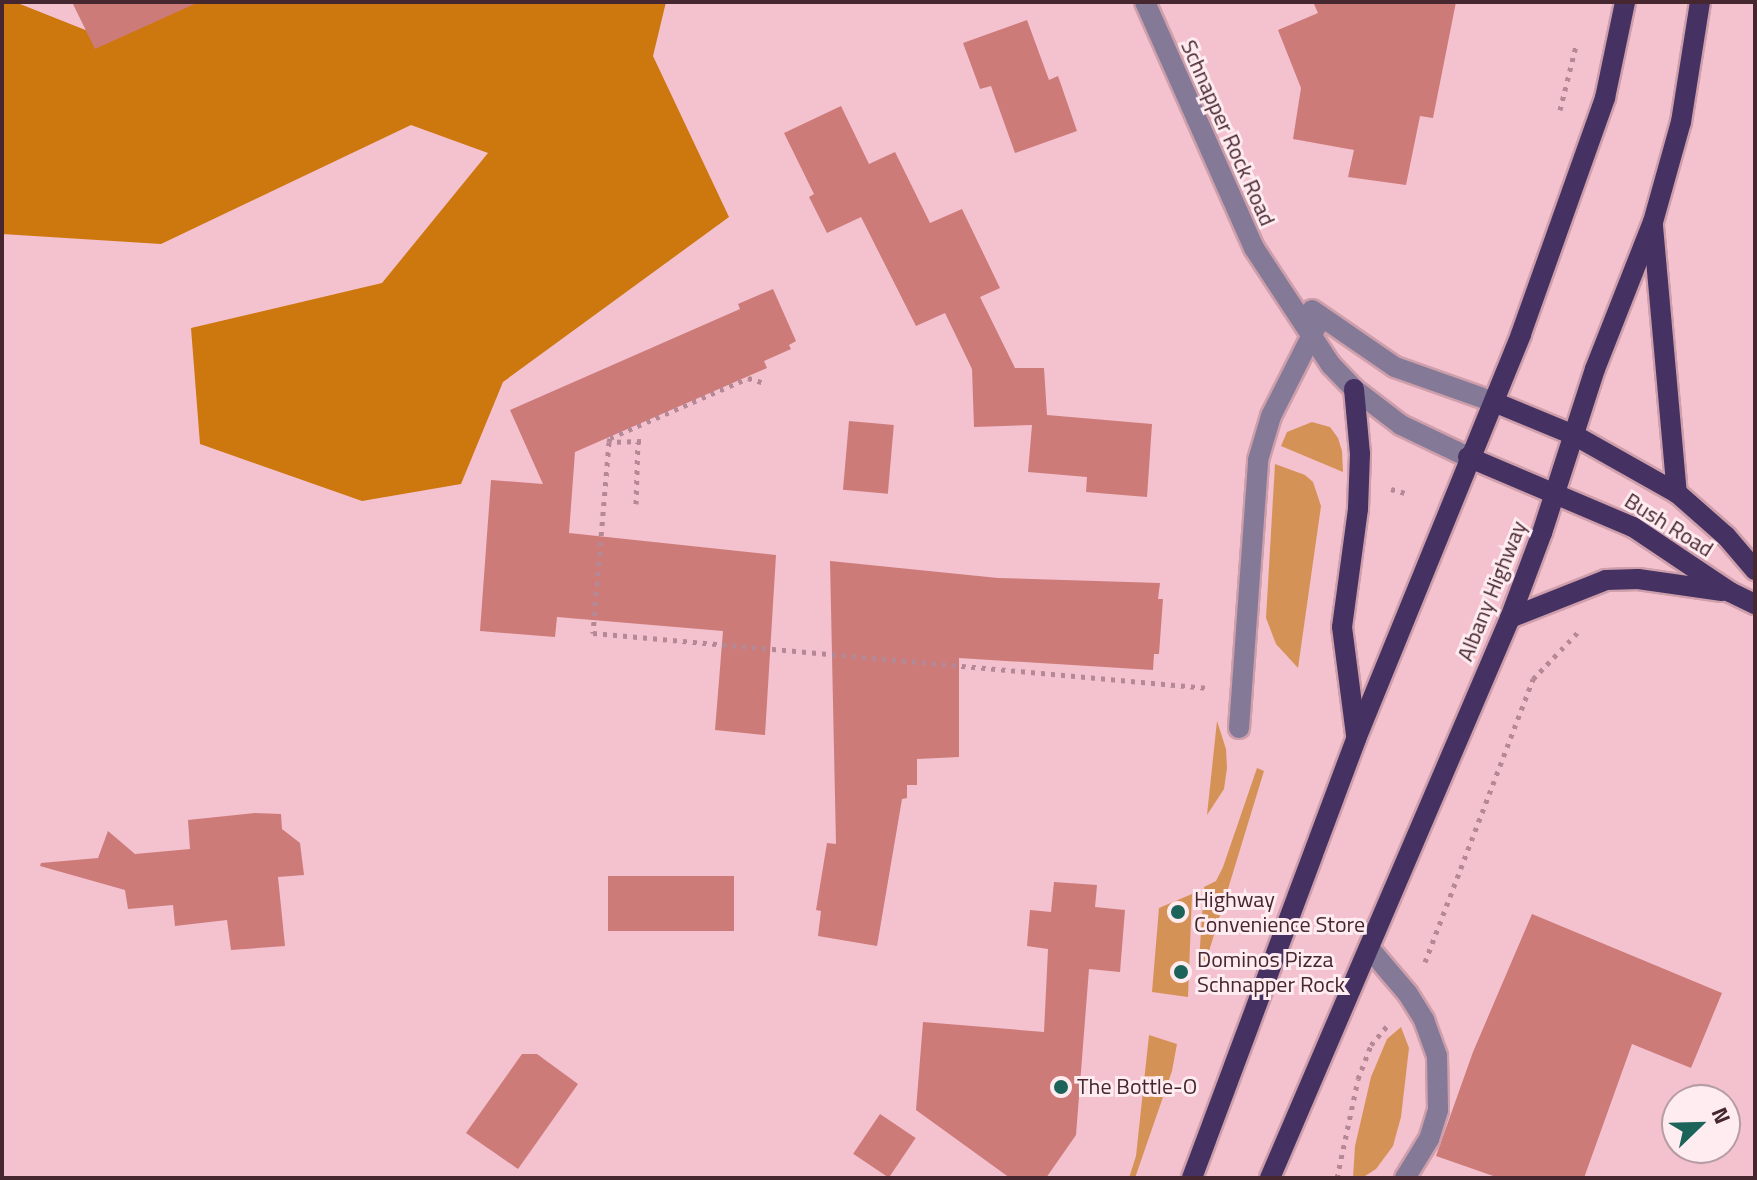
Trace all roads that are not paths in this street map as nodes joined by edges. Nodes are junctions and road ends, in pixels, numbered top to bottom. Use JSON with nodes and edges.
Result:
{"nodes":[{"id":1,"x":1145,"y":2,"type":"edge"},
{"id":2,"x":1625,"y":2,"type":"edge"},
{"id":3,"x":1700,"y":2,"type":"edge"},
{"id":4,"x":1653,"y":222,"type":"junction"},
{"id":5,"x":1316,"y":325,"type":"junction"},
{"id":6,"x":1354,"y":389,"type":"junction"},
{"id":7,"x":1494,"y":402,"type":"junction"},
{"id":8,"x":1574,"y":435,"type":"junction"},
{"id":9,"x":1468,"y":457,"type":"junction"},
{"id":10,"x":1555,"y":493,"type":"junction"},
{"id":11,"x":1677,"y":493,"type":"junction"},
{"id":12,"x":1755,"y":570,"type":"edge"},
{"id":13,"x":1730,"y":592,"type":"junction"},
{"id":14,"x":1755,"y":604,"type":"edge"},
{"id":15,"x":1510,"y":618,"type":"junction"},
{"id":16,"x":1239,"y":728,"type":"dead end"},
{"id":17,"x":1356,"y":739,"type":"junction"},
{"id":18,"x":1369,"y":948,"type":"junction"},
{"id":19,"x":1273,"y":1171,"type":"edge"},
{"id":20,"x":1192,"y":1178,"type":"edge"},
{"id":21,"x":1405,"y":1178,"type":"edge"}],
"edges":[{"from":1,"to":5,"type":"street","name":"Schnapper Rock Road"},
{"from":2,"to":7,"type":"main road"},
{"from":3,"to":4,"type":"main road","name":"Albany Highway"},
{"from":4,"to":8,"type":"main road","name":"Albany Highway"},
{"from":4,"to":11,"type":"main road"},
{"from":5,"to":6,"type":"street","name":"Schnapper Rock Road"},
{"from":5,"to":7,"type":"street","name":"Schnapper Rock Road"},
{"from":5,"to":16,"type":"street"},
{"from":6,"to":9,"type":"street","name":"Schnapper Rock Road"},
{"from":6,"to":17,"type":"main road"},
{"from":7,"to":8,"type":"main road","name":"Bush Road"},
{"from":7,"to":9,"type":"main road"},
{"from":8,"to":10,"type":"main road","name":"Albany Highway"},
{"from":8,"to":11,"type":"main road","name":"Bush Road"},
{"from":9,"to":10,"type":"main road","name":"Bush Road"},
{"from":9,"to":17,"type":"main road"},
{"from":10,"to":13,"type":"main road","name":"Bush Road"},
{"from":10,"to":15,"type":"main road","name":"Albany Highway"},
{"from":11,"to":12,"type":"main road","name":"Bush Road"},
{"from":13,"to":14,"type":"main road","name":"Bush Road"},
{"from":13,"to":15,"type":"main road"},
{"from":15,"to":18,"type":"main road","name":"Albany Highway"},
{"from":17,"to":20,"type":"main road"},
{"from":18,"to":19,"type":"main road","name":"Albany Highway"},
{"from":18,"to":21,"type":"street"}]}
